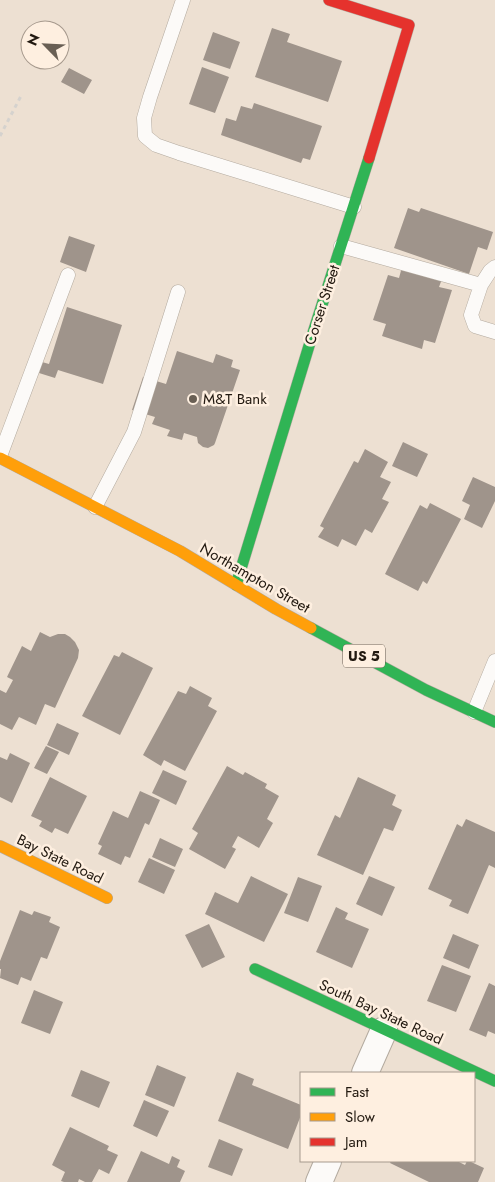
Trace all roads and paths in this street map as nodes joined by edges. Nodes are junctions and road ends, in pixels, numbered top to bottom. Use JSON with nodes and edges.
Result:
{"nodes":[{"id":1,"x":183,"y":0,"type":"edge"},
{"id":2,"x":329,"y":0,"type":"edge"},
{"id":3,"x":380,"y":8,"type":"edge"},
{"id":4,"x":21,"y":96,"type":"dead end"},
{"id":5,"x":0,"y":136,"type":"edge"},
{"id":6,"x":354,"y":207,"type":"junction"},
{"id":7,"x":341,"y":246,"type":"junction"},
{"id":8,"x":495,"y":267,"type":"edge"},
{"id":9,"x":68,"y":275,"type":"dead end"},
{"id":10,"x":481,"y":285,"type":"junction"},
{"id":11,"x":178,"y":292,"type":"dead end"},
{"id":12,"x":495,"y":332,"type":"edge"},
{"id":13,"x":0,"y":457,"type":"edge"},
{"id":14,"x":95,"y":507,"type":"junction"},
{"id":15,"x":236,"y":585,"type":"junction"},
{"id":16,"x":495,"y":661,"type":"edge"},
{"id":17,"x":474,"y":712,"type":"junction"},
{"id":18,"x":495,"y":722,"type":"edge"},
{"id":19,"x":0,"y":846,"type":"edge"},
{"id":20,"x":107,"y":898,"type":"dead end"},
{"id":21,"x":256,"y":969,"type":"dead end"},
{"id":22,"x":384,"y":1030,"type":"junction"},
{"id":23,"x":365,"y":1072,"type":"edge"},
{"id":24,"x":495,"y":1081,"type":"edge"},
{"id":25,"x":328,"y":1162,"type":"edge"},
{"id":26,"x":319,"y":1182,"type":"edge"}],
"edges":[{"from":1,"to":6,"type":"lane"},
{"from":2,"to":3,"type":"street"},
{"from":3,"to":6,"type":"street","name":"Corser Street"},
{"from":4,"to":5,"type":"path"},
{"from":6,"to":7,"type":"street","name":"Corser Street"},
{"from":7,"to":10,"type":"lane"},
{"from":7,"to":15,"type":"street","name":"Corser Street"},
{"from":8,"to":10,"type":"lane"},
{"from":9,"to":13,"type":"lane"},
{"from":10,"to":12,"type":"lane"},
{"from":11,"to":14,"type":"lane"},
{"from":13,"to":14,"type":"street","name":"Northampton Street","number":"US 5"},
{"from":14,"to":15,"type":"street","name":"Northampton Street","number":"US 5"},
{"from":15,"to":17,"type":"street","name":"Northampton Street","number":"US 5"},
{"from":16,"to":17,"type":"lane"},
{"from":17,"to":18,"type":"street","name":"Northampton Street","number":"US 5"},
{"from":19,"to":20,"type":"street","name":"Bay State Road"},
{"from":21,"to":22,"type":"street","name":"South Bay State Road"},
{"from":22,"to":23,"type":"street"},
{"from":22,"to":24,"type":"street","name":"South Bay State Road"},
{"from":25,"to":26,"type":"street"}]}
